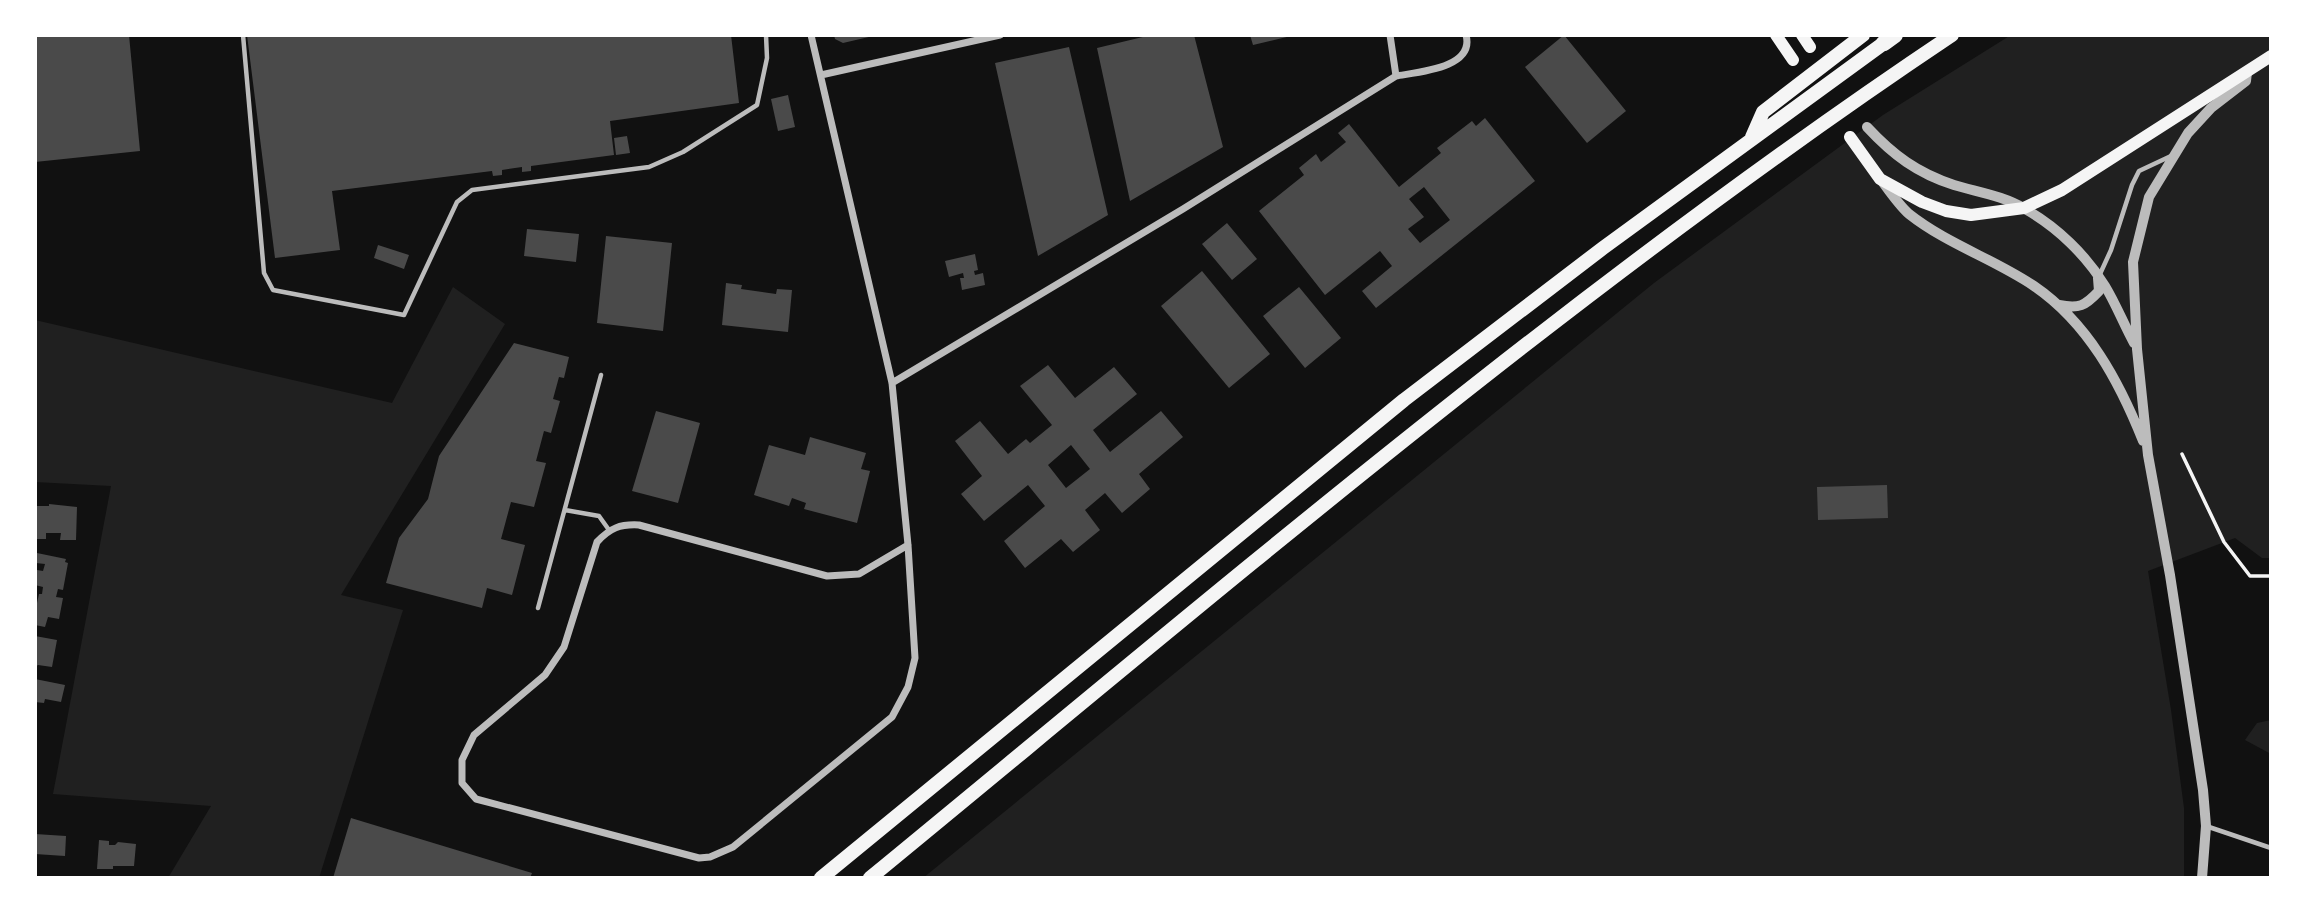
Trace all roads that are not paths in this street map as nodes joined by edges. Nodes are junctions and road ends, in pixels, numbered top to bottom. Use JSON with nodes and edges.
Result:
{"nodes":[{"id":1,"x":243,"y":35,"type":"edge"},
{"id":2,"x":766,"y":35,"type":"edge"},
{"id":3,"x":811,"y":35,"type":"edge"},
{"id":4,"x":1000,"y":35,"type":"edge"},
{"id":5,"x":1390,"y":35,"type":"edge"},
{"id":6,"x":1466,"y":35,"type":"edge"},
{"id":7,"x":1776,"y":35,"type":"edge"},
{"id":8,"x":1802,"y":35,"type":"edge"},
{"id":9,"x":1863,"y":35,"type":"edge"},
{"id":10,"x":1952,"y":35,"type":"edge"},
{"id":11,"x":1890,"y":39,"type":"edge"},
{"id":12,"x":1810,"y":47,"type":"dead end"},
{"id":13,"x":2271,"y":56,"type":"edge"},
{"id":14,"x":1793,"y":60,"type":"dead end"},
{"id":15,"x":2247,"y":72,"type":"junction"},
{"id":16,"x":821,"y":75,"type":"junction"},
{"id":17,"x":1396,"y":76,"type":"junction"},
{"id":18,"x":1867,"y":127,"type":"dead end"},
{"id":19,"x":1850,"y":137,"type":"dead end"},
{"id":20,"x":1751,"y":138,"type":"junction"},
{"id":21,"x":2175,"y":154,"type":"junction"},
{"id":22,"x":1880,"y":179,"type":"junction"},
{"id":23,"x":2024,"y":208,"type":"junction"},
{"id":24,"x":2098,"y":278,"type":"junction"},
{"id":25,"x":2056,"y":304,"type":"junction"},
{"id":26,"x":2137,"y":349,"type":"junction"},
{"id":27,"x":601,"y":375,"type":"dead end"},
{"id":28,"x":892,"y":383,"type":"junction"},
{"id":29,"x":2148,"y":455,"type":"junction"},
{"id":30,"x":565,"y":510,"type":"junction"},
{"id":31,"x":609,"y":530,"type":"junction"},
{"id":32,"x":908,"y":545,"type":"junction"},
{"id":33,"x":538,"y":607,"type":"dead end"},
{"id":34,"x":2206,"y":826,"type":"junction"},
{"id":35,"x":2271,"y":848,"type":"edge"},
{"id":36,"x":821,"y":878,"type":"edge"},
{"id":37,"x":870,"y":878,"type":"edge"},
{"id":38,"x":2202,"y":878,"type":"edge"}],
"edges":[{"from":1,"to":2,"type":"lane"},
{"from":3,"to":16,"type":"street"},
{"from":4,"to":16,"type":"street"},
{"from":5,"to":17,"type":"street"},
{"from":6,"to":17,"type":"street"},
{"from":7,"to":14,"type":"main road"},
{"from":8,"to":12,"type":"main road"},
{"from":9,"to":20,"type":"highway"},
{"from":10,"to":37,"type":"highway"},
{"from":11,"to":20,"type":"highway"},
{"from":13,"to":15,"type":"main road"},
{"from":15,"to":21,"type":"street"},
{"from":15,"to":23,"type":"main road"},
{"from":16,"to":28,"type":"street"},
{"from":17,"to":28,"type":"street"},
{"from":18,"to":23,"type":"street"},
{"from":19,"to":22,"type":"main road"},
{"from":20,"to":36,"type":"highway"},
{"from":21,"to":24,"type":"lane"},
{"from":21,"to":26,"type":"street"},
{"from":22,"to":23,"type":"main road"},
{"from":22,"to":25,"type":"street"},
{"from":23,"to":24,"type":"street"},
{"from":24,"to":25,"type":"street"},
{"from":24,"to":26,"type":"street"},
{"from":25,"to":29,"type":"street"},
{"from":26,"to":29,"type":"street"},
{"from":27,"to":30,"type":"lane"},
{"from":28,"to":32,"type":"street"},
{"from":29,"to":34,"type":"street"},
{"from":30,"to":31,"type":"lane"},
{"from":30,"to":33,"type":"lane"},
{"from":31,"to":32,"type":"street"},
{"from":31,"to":32,"type":"street"},
{"from":34,"to":35,"type":"lane"},
{"from":34,"to":38,"type":"street"}]}
